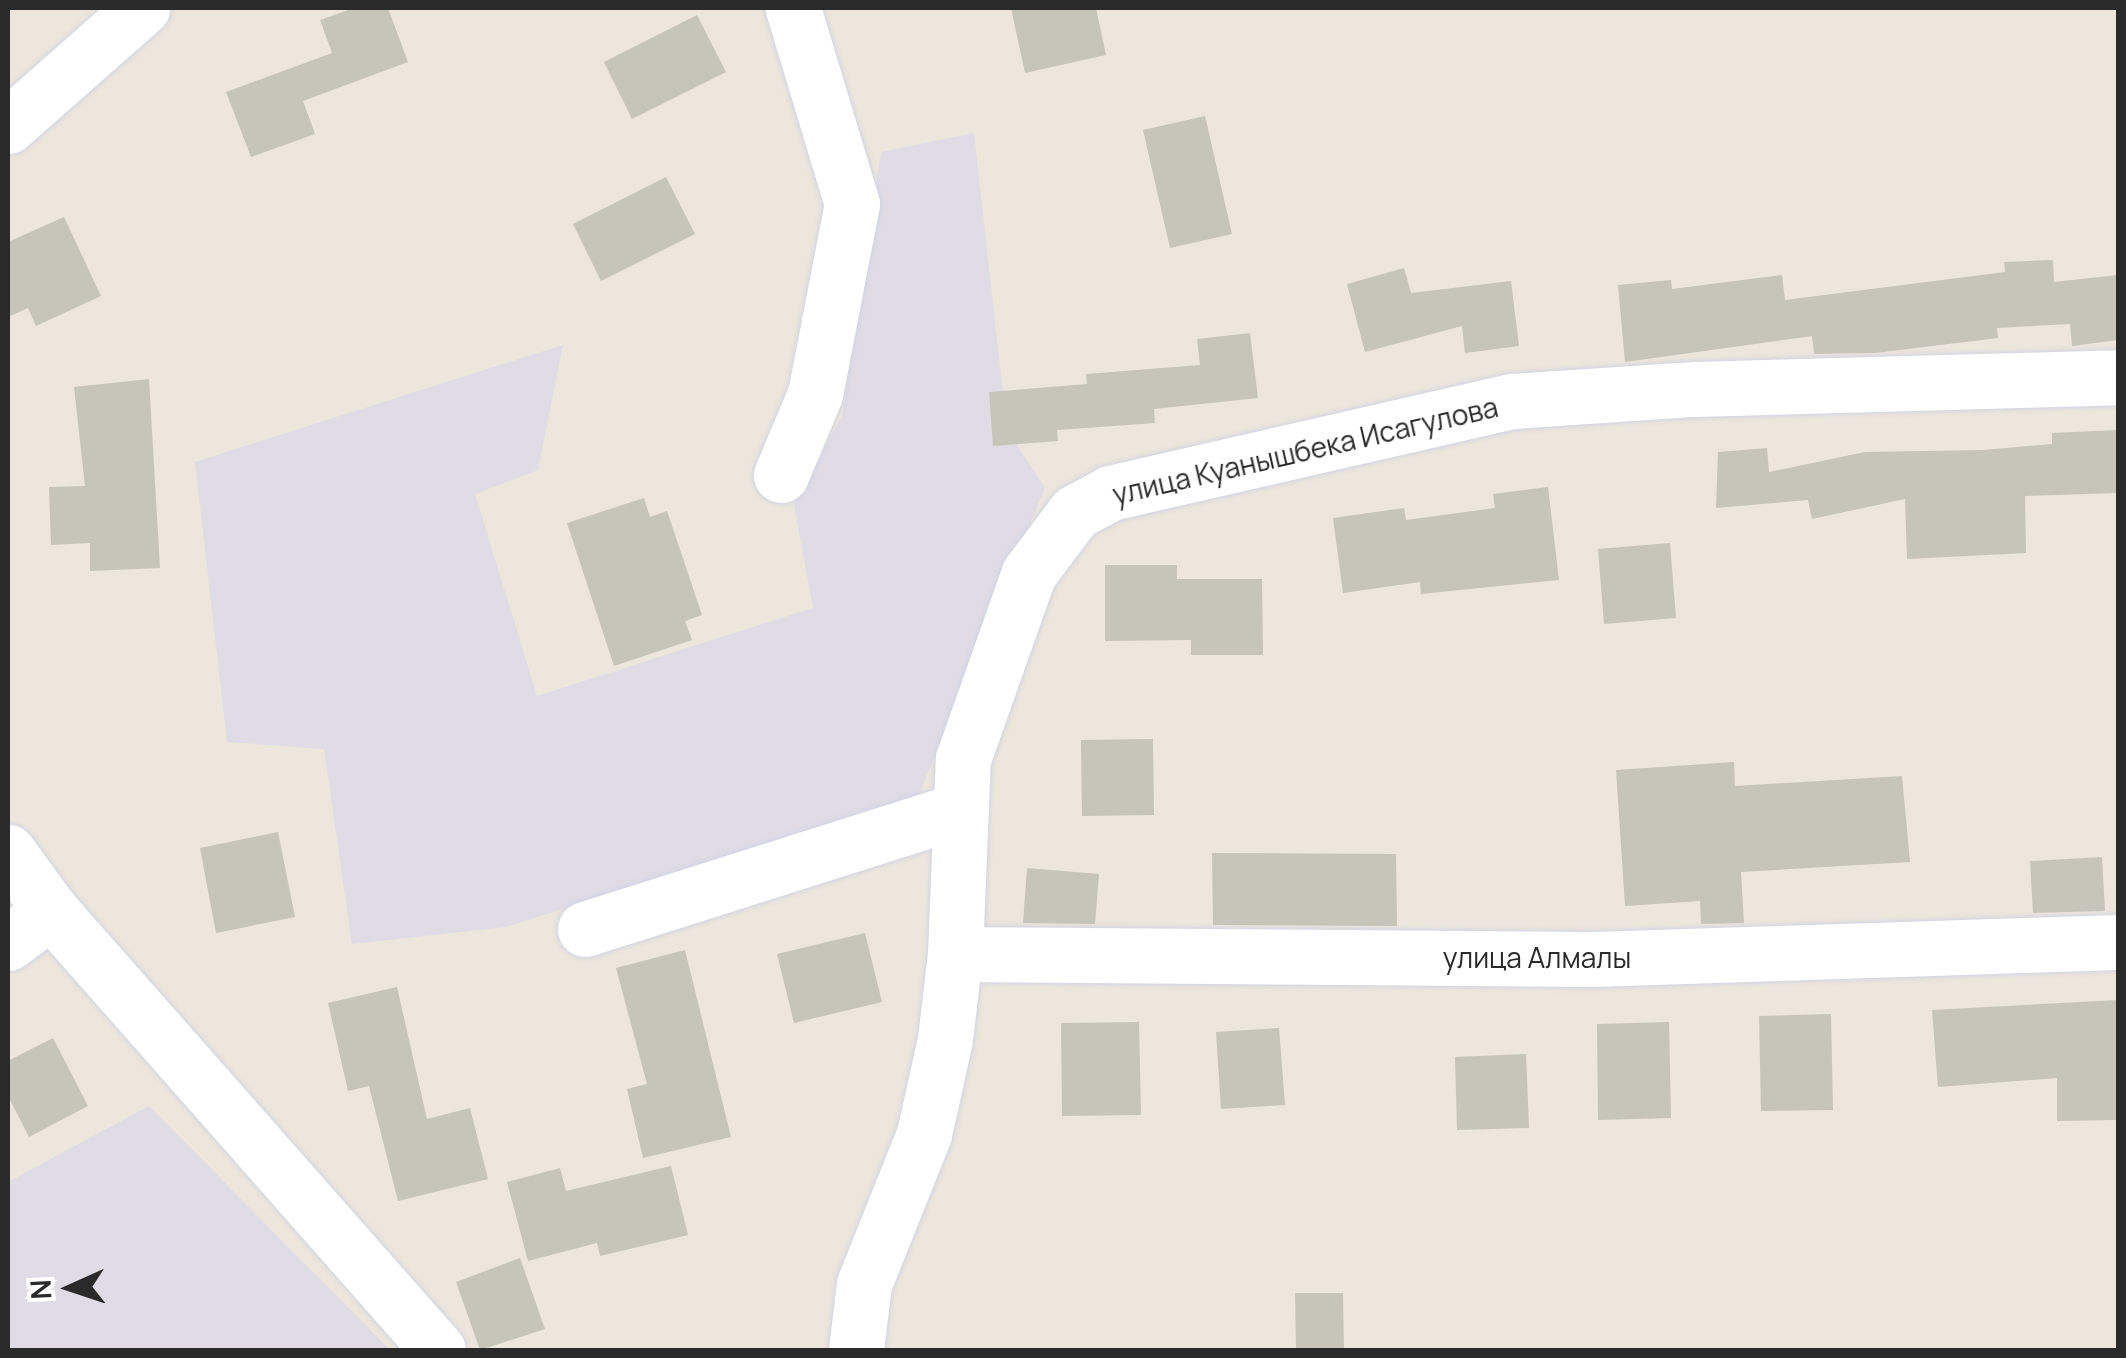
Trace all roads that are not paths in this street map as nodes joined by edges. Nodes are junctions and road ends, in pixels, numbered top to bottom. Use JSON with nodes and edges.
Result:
{"nodes":[{"id":1,"x":142,"y":8,"type":"edge"},
{"id":2,"x":793,"y":8,"type":"edge"},
{"id":3,"x":8,"y":126,"type":"edge"},
{"id":4,"x":2118,"y":378,"type":"edge"},
{"id":5,"x":780,"y":475,"type":"dead end"},
{"id":6,"x":961,"y":810,"type":"junction"},
{"id":7,"x":8,"y":852,"type":"edge"},
{"id":8,"x":51,"y":911,"type":"junction"},
{"id":9,"x":585,"y":929,"type":"dead end"},
{"id":10,"x":2118,"y":942,"type":"edge"},
{"id":11,"x":8,"y":943,"type":"edge"},
{"id":12,"x":956,"y":954,"type":"junction"},
{"id":13,"x":438,"y":1350,"type":"edge"},
{"id":14,"x":856,"y":1350,"type":"edge"}],
"edges":[{"from":1,"to":3,"type":"street"},
{"from":2,"to":5,"type":"street"},
{"from":4,"to":6,"type":"street","name":"улица Куанышбека Исагулова"},
{"from":6,"to":9,"type":"street"},
{"from":6,"to":12,"type":"street","name":"улица Куанышбека Исагулова"},
{"from":7,"to":8,"type":"street"},
{"from":8,"to":11,"type":"street"},
{"from":8,"to":13,"type":"street"},
{"from":10,"to":12,"type":"street","name":"улица Алмалы"},
{"from":12,"to":14,"type":"street","name":"улица Куанышбека Исагулова"}]}
